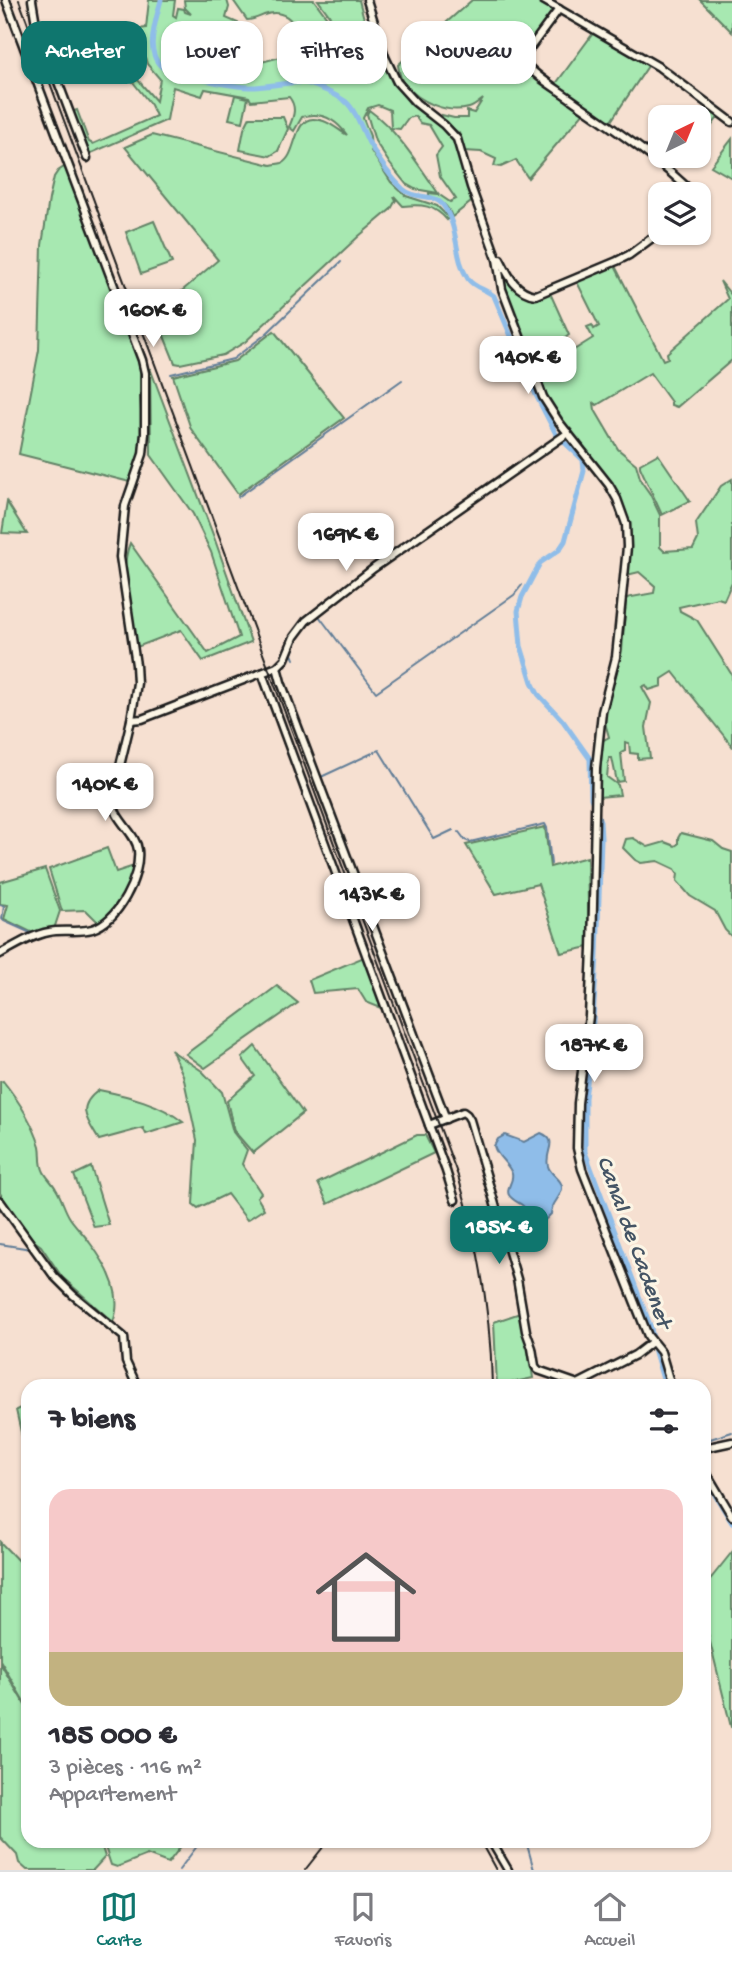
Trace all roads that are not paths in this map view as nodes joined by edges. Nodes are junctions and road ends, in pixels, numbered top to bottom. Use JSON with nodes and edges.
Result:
{"nodes":[{"id":1,"x":6,"y":0,"type":"edge"},
{"id":2,"x":32,"y":0,"type":"edge"},
{"id":3,"x":367,"y":0,"type":"edge"},
{"id":4,"x":543,"y":0,"type":"edge"},
{"id":5,"x":559,"y":9,"type":"junction"},
{"id":6,"x":732,"y":122,"type":"edge"},
{"id":7,"x":87,"y":158,"type":"dead end"},
{"id":8,"x":682,"y":182,"type":"edge"},
{"id":9,"x":648,"y":240,"type":"edge"},
{"id":10,"x":497,"y":259,"type":"junction"},
{"id":11,"x":568,"y":433,"type":"junction"},
{"id":12,"x":277,"y":667,"type":"junction"},
{"id":13,"x":262,"y":673,"type":"junction"},
{"id":14,"x":131,"y":720,"type":"junction"},
{"id":15,"x":0,"y":954,"type":"edge"},
{"id":16,"x":446,"y":1119,"type":"junction"},
{"id":17,"x":429,"y":1125,"type":"junction"},
{"id":18,"x":455,"y":1200,"type":"dead end"},
{"id":19,"x":0,"y":1201,"type":"edge"},
{"id":20,"x":654,"y":1344,"type":"junction"},
{"id":21,"x":134,"y":1379,"type":"edge"},
{"id":22,"x":564,"y":1379,"type":"edge"},
{"id":23,"x":588,"y":1379,"type":"edge"},
{"id":24,"x":669,"y":1379,"type":"edge"},
{"id":25,"x":732,"y":1442,"type":"edge"},
{"id":26,"x":711,"y":1446,"type":"edge"},
{"id":27,"x":711,"y":1481,"type":"edge"},
{"id":28,"x":732,"y":1516,"type":"edge"},
{"id":29,"x":495,"y":1848,"type":"edge"},
{"id":30,"x":509,"y":1870,"type":"edge"}],
"edges":[{"from":1,"to":14,"type":"street"},
{"from":2,"to":7,"type":"street"},
{"from":3,"to":10,"type":"street"},
{"from":4,"to":5,"type":"street"},
{"from":5,"to":6,"type":"street"},
{"from":5,"to":8,"type":"street"},
{"from":9,"to":10,"type":"street"},
{"from":10,"to":11,"type":"street"},
{"from":11,"to":12,"type":"street"},
{"from":11,"to":20,"type":"street"},
{"from":12,"to":13,"type":"street"},
{"from":12,"to":16,"type":"street"},
{"from":13,"to":14,"type":"street"},
{"from":13,"to":17,"type":"street"},
{"from":14,"to":15,"type":"street"},
{"from":16,"to":17,"type":"street"},
{"from":16,"to":22,"type":"street"},
{"from":17,"to":18,"type":"street"},
{"from":19,"to":21,"type":"street"},
{"from":20,"to":23,"type":"street"},
{"from":20,"to":24,"type":"street"},
{"from":25,"to":26,"type":"street"},
{"from":27,"to":28,"type":"street"},
{"from":29,"to":30,"type":"street"}]}
